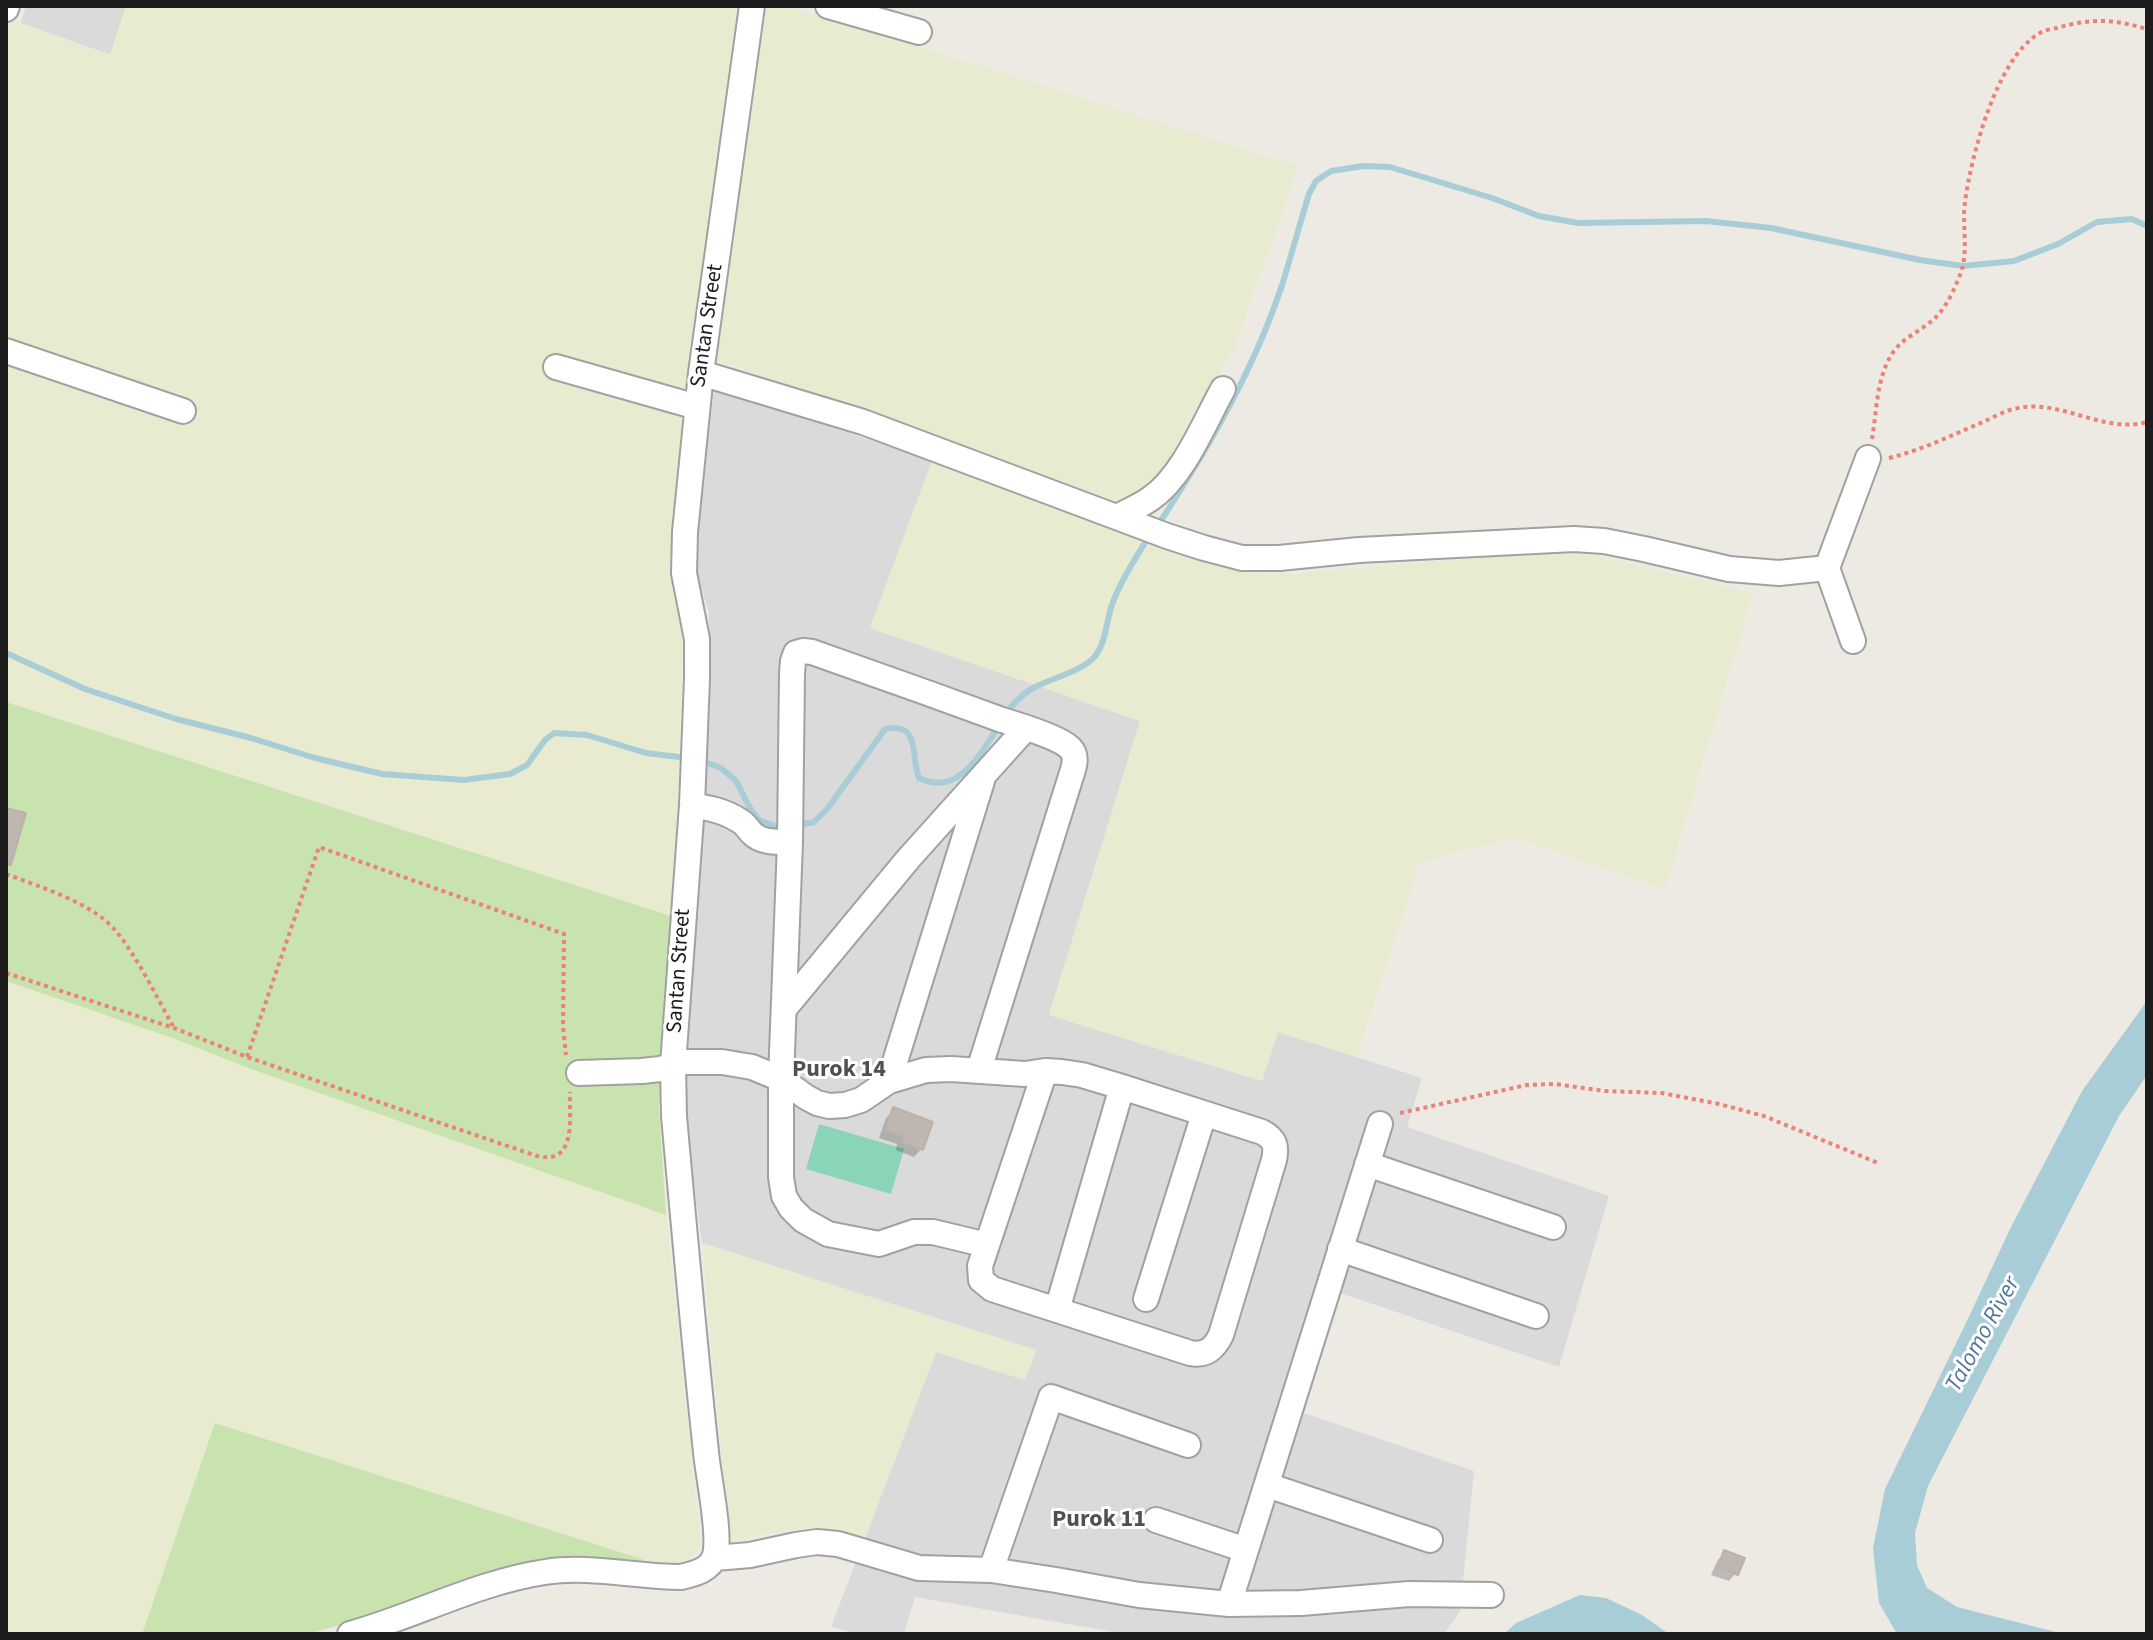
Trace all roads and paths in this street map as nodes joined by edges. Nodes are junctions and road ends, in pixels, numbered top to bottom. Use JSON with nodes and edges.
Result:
{"nodes":[{"id":1,"x":752,"y":6,"type":"edge"},
{"id":2,"x":828,"y":6,"type":"edge"},
{"id":3,"x":2147,"y":29,"type":"edge"},
{"id":4,"x":919,"y":32,"type":"dead end"},
{"id":5,"x":6,"y":351,"type":"edge"},
{"id":6,"x":556,"y":367,"type":"dead end"},
{"id":7,"x":701,"y":373,"type":"junction"},
{"id":8,"x":1223,"y":389,"type":"dead end"},
{"id":9,"x":697,"y":407,"type":"junction"},
{"id":10,"x":183,"y":411,"type":"dead end"},
{"id":11,"x":2147,"y":422,"type":"edge"},
{"id":12,"x":1868,"y":458,"type":"junction"},
{"id":13,"x":1117,"y":517,"type":"junction"},
{"id":14,"x":1827,"y":568,"type":"junction"},
{"id":15,"x":1853,"y":641,"type":"dead end"},
{"id":16,"x":1026,"y":728,"type":"junction"},
{"id":17,"x":985,"y":771,"type":"junction"},
{"id":18,"x":692,"y":805,"type":"junction"},
{"id":19,"x":790,"y":842,"type":"junction"},
{"id":20,"x":6,"y":874,"type":"edge"},
{"id":21,"x":6,"y":973,"type":"edge"},
{"id":22,"x":784,"y":1009,"type":"junction"},
{"id":23,"x":174,"y":1028,"type":"junction"},
{"id":24,"x":247,"y":1057,"type":"junction"},
{"id":25,"x":673,"y":1065,"type":"junction"},
{"id":26,"x":979,"y":1070,"type":"junction"},
{"id":27,"x":1045,"y":1071,"type":"junction"},
{"id":28,"x":579,"y":1073,"type":"junction"},
{"id":29,"x":781,"y":1079,"type":"junction"},
{"id":30,"x":889,"y":1081,"type":"junction"},
{"id":31,"x":1122,"y":1087,"type":"junction"},
{"id":32,"x":1204,"y":1114,"type":"junction"},
{"id":33,"x":1380,"y":1124,"type":"joint"},
{"id":34,"x":1878,"y":1163,"type":"dead end"},
{"id":35,"x":1367,"y":1164,"type":"junction"},
{"id":36,"x":1553,"y":1227,"type":"dead end"},
{"id":37,"x":987,"y":1245,"type":"junction"},
{"id":38,"x":1340,"y":1249,"type":"junction"},
{"id":39,"x":1146,"y":1299,"type":"dead end"},
{"id":40,"x":1057,"y":1310,"type":"junction"},
{"id":41,"x":1536,"y":1316,"type":"dead end"},
{"id":42,"x":1188,"y":1445,"type":"dead end"},
{"id":43,"x":1267,"y":1485,"type":"junction"},
{"id":44,"x":1156,"y":1520,"type":"dead end"},
{"id":45,"x":1430,"y":1540,"type":"dead end"},
{"id":46,"x":1246,"y":1550,"type":"junction"},
{"id":47,"x":715,"y":1558,"type":"junction"},
{"id":48,"x":991,"y":1570,"type":"junction"},
{"id":49,"x":1491,"y":1595,"type":"dead end"},
{"id":50,"x":1229,"y":1604,"type":"junction"},
{"id":51,"x":350,"y":1634,"type":"edge"}],
"edges":[{"from":1,"to":7,"type":"street","name":"Santan Street"},
{"from":2,"to":4,"type":"street"},
{"from":3,"to":12,"type":"path"},
{"from":5,"to":10,"type":"street"},
{"from":6,"to":9,"type":"street"},
{"from":7,"to":9,"type":"street","name":"Santan Street"},
{"from":7,"to":13,"type":"street"},
{"from":8,"to":13,"type":"street"},
{"from":9,"to":18,"type":"street","name":"Santan Street"},
{"from":11,"to":12,"type":"path"},
{"from":12,"to":14,"type":"street"},
{"from":13,"to":14,"type":"street"},
{"from":14,"to":15,"type":"street"},
{"from":16,"to":17,"type":"street"},
{"from":16,"to":19,"type":"street"},
{"from":16,"to":26,"type":"street"},
{"from":17,"to":22,"type":"street"},
{"from":17,"to":30,"type":"street"},
{"from":18,"to":19,"type":"street"},
{"from":18,"to":25,"type":"street","name":"Santan Street"},
{"from":19,"to":22,"type":"street"},
{"from":20,"to":23,"type":"path"},
{"from":21,"to":23,"type":"path"},
{"from":22,"to":29,"type":"street"},
{"from":23,"to":24,"type":"path"},
{"from":24,"to":28,"type":"path"},
{"from":24,"to":28,"type":"path"},
{"from":25,"to":28,"type":"street"},
{"from":25,"to":29,"type":"street"},
{"from":25,"to":47,"type":"street","name":"Santan Street"},
{"from":26,"to":27,"type":"street"},
{"from":26,"to":30,"type":"street"},
{"from":27,"to":31,"type":"street"},
{"from":27,"to":37,"type":"street"},
{"from":29,"to":30,"type":"street"},
{"from":29,"to":37,"type":"street"},
{"from":31,"to":32,"type":"street"},
{"from":31,"to":40,"type":"street"},
{"from":32,"to":39,"type":"street"},
{"from":32,"to":40,"type":"street"},
{"from":33,"to":34,"type":"path"},
{"from":33,"to":35,"type":"street"},
{"from":35,"to":36,"type":"street"},
{"from":35,"to":38,"type":"street"},
{"from":37,"to":40,"type":"street"},
{"from":38,"to":41,"type":"street"},
{"from":38,"to":43,"type":"street"},
{"from":42,"to":48,"type":"street"},
{"from":43,"to":45,"type":"street"},
{"from":43,"to":46,"type":"street"},
{"from":44,"to":46,"type":"street"},
{"from":46,"to":50,"type":"street"},
{"from":47,"to":48,"type":"street"},
{"from":47,"to":51,"type":"street"},
{"from":48,"to":50,"type":"street"},
{"from":49,"to":50,"type":"street"}]}
